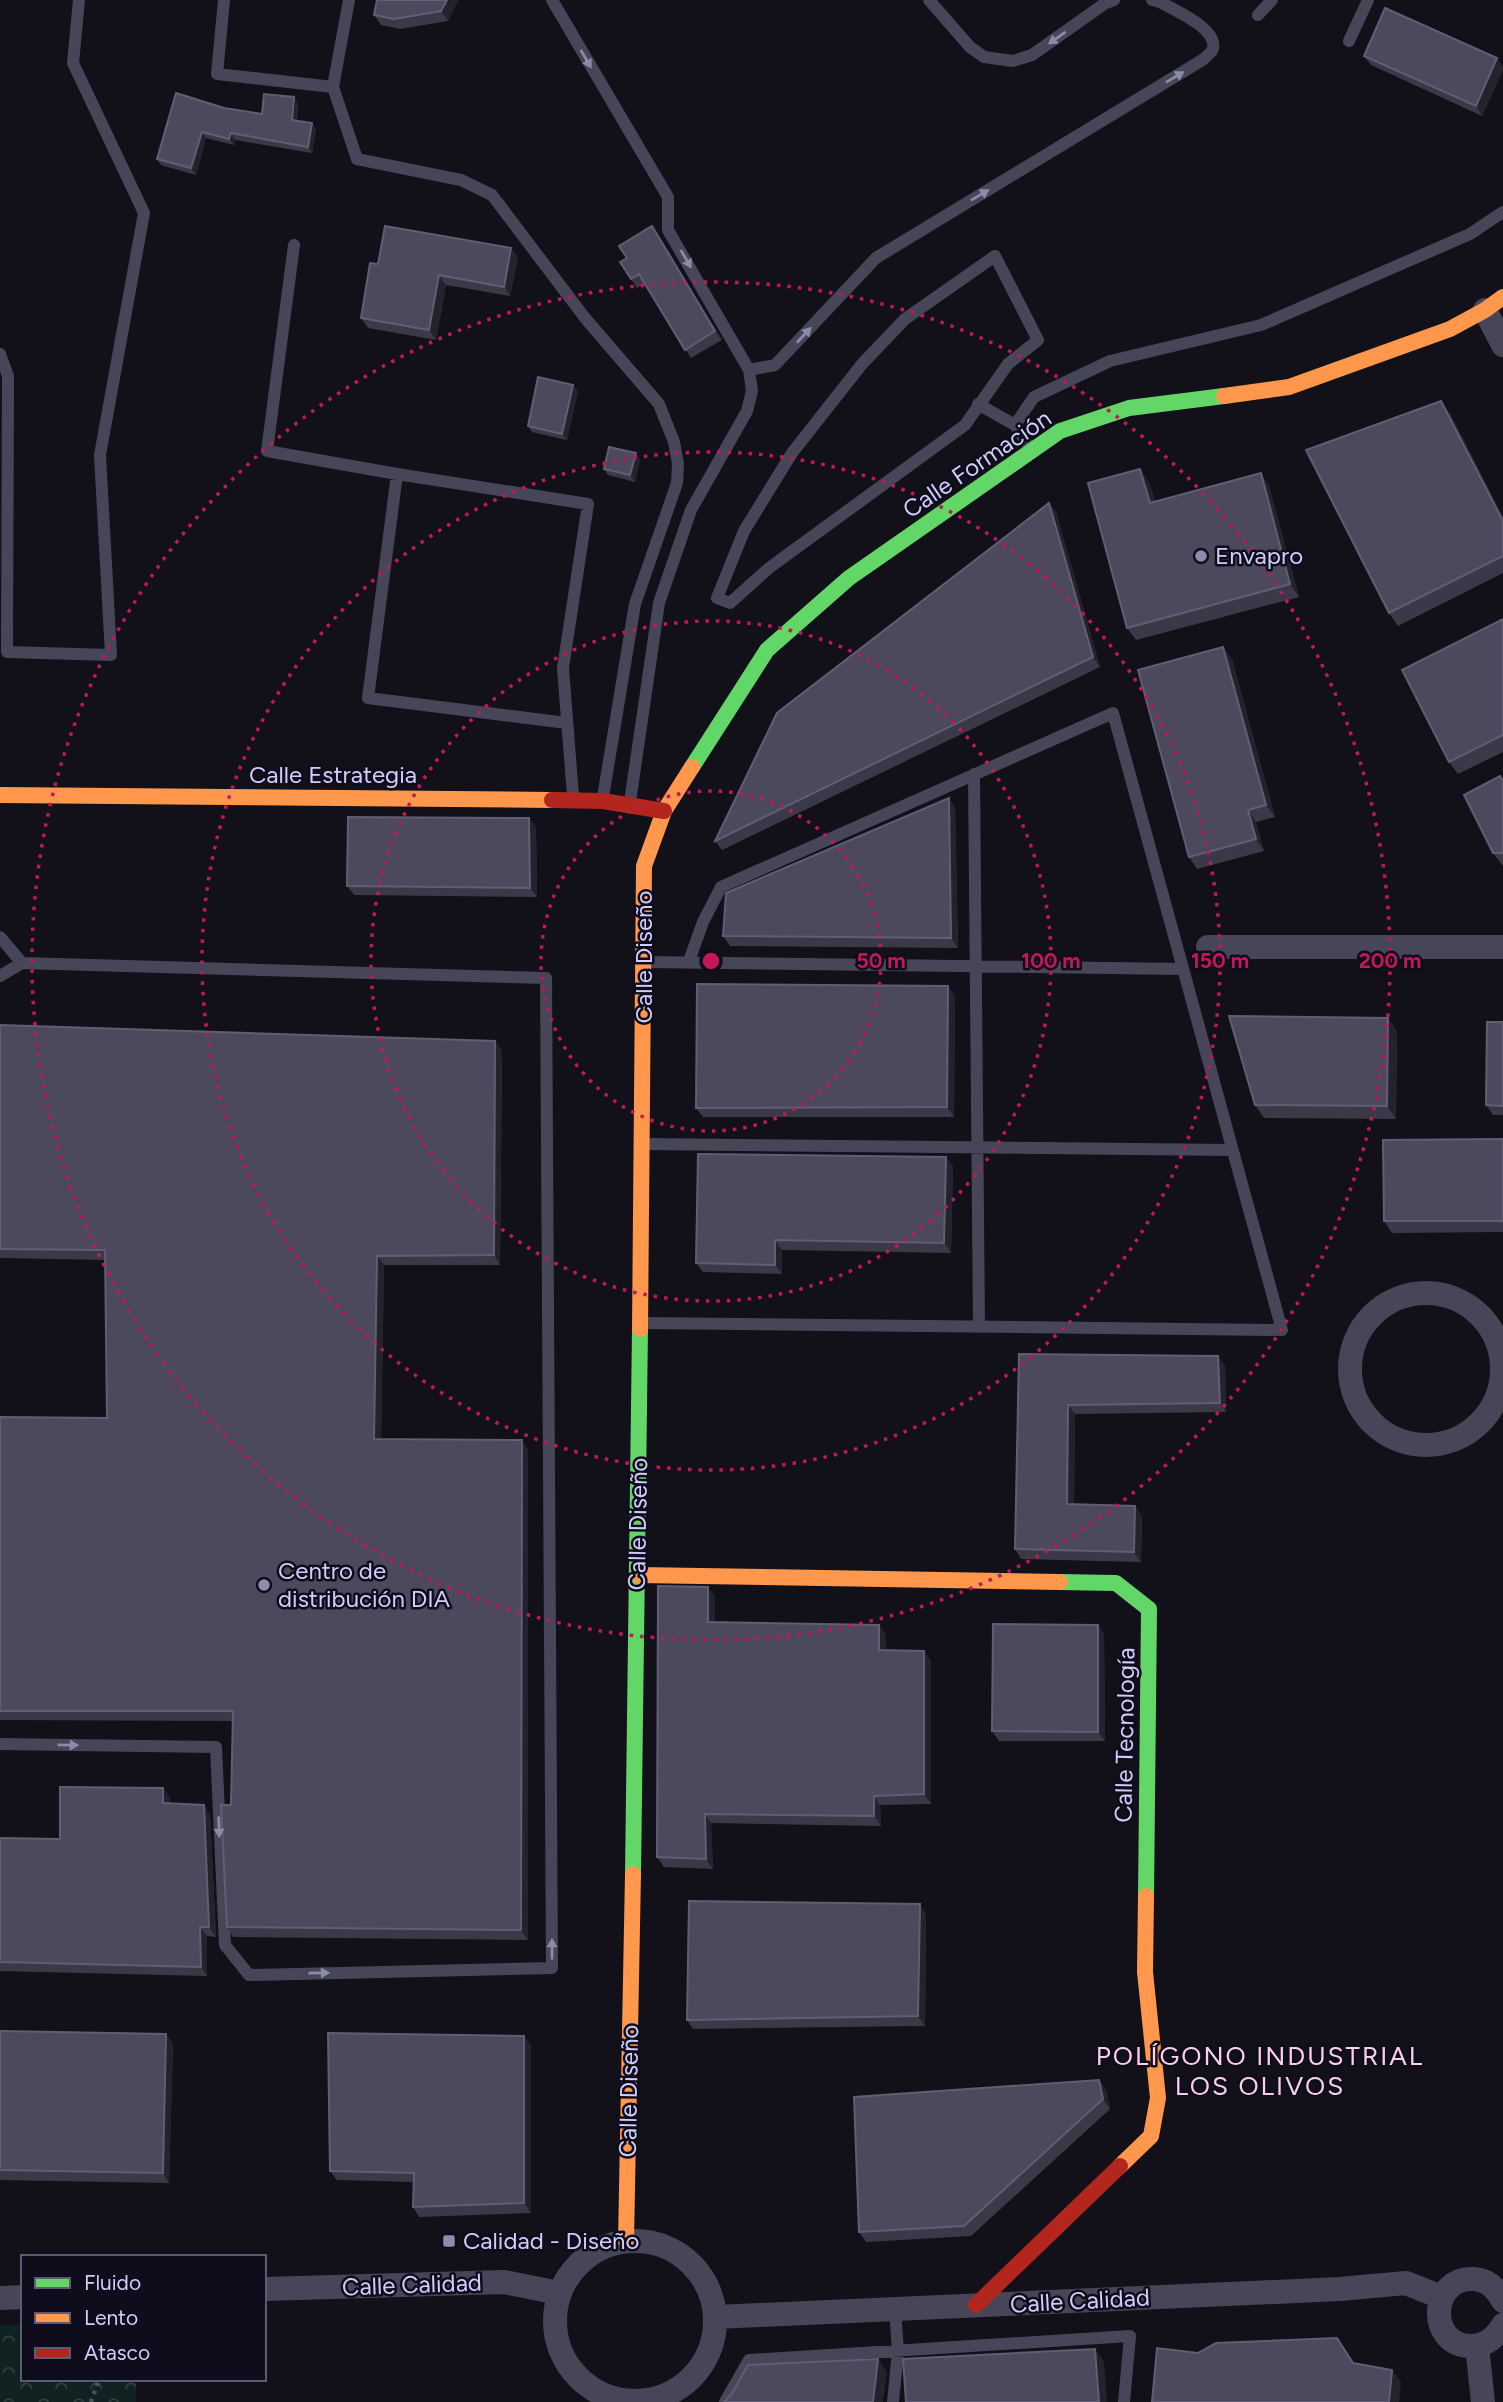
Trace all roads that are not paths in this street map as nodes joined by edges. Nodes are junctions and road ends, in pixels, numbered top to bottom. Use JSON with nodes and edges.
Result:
{"nodes":[{"id":1,"x":79,"y":0,"type":"edge"},
{"id":2,"x":224,"y":0,"type":"edge"},
{"id":3,"x":349,"y":0,"type":"edge"},
{"id":4,"x":552,"y":0,"type":"edge"},
{"id":5,"x":929,"y":0,"type":"edge"},
{"id":6,"x":1114,"y":0,"type":"edge"},
{"id":7,"x":1153,"y":0,"type":"edge"},
{"id":8,"x":1272,"y":0,"type":"edge"},
{"id":9,"x":1368,"y":0,"type":"edge"},
{"id":10,"x":1258,"y":15,"type":"dead end"},
{"id":11,"x":1349,"y":41,"type":"dead end"},
{"id":12,"x":332,"y":87,"type":"junction"},
{"id":13,"x":1503,"y":212,"type":"edge"},
{"id":14,"x":294,"y":245,"type":"dead end"},
{"id":15,"x":1494,"y":304,"type":"edge"},
{"id":16,"x":1503,"y":345,"type":"edge"},
{"id":17,"x":0,"y":354,"type":"edge"},
{"id":18,"x":749,"y":370,"type":"junction"},
{"id":19,"x":978,"y":404,"type":"junction"},
{"id":20,"x":1015,"y":425,"type":"junction"},
{"id":21,"x":1031,"y":451,"type":"junction"},
{"id":22,"x":397,"y":474,"type":"junction"},
{"id":23,"x":567,"y":723,"type":"junction"},
{"id":24,"x":974,"y":774,"type":"junction"},
{"id":25,"x":0,"y":795,"type":"edge"},
{"id":26,"x":574,"y":800,"type":"junction"},
{"id":27,"x":603,"y":801,"type":"junction"},
{"id":28,"x":629,"y":806,"type":"junction"},
{"id":29,"x":664,"y":811,"type":"junction"},
{"id":30,"x":0,"y":937,"type":"edge"},
{"id":31,"x":1208,"y":947,"type":"dead end"},
{"id":32,"x":1503,"y":947,"type":"edge"},
{"id":33,"x":690,"y":961,"type":"junction"},
{"id":34,"x":644,"y":962,"type":"junction"},
{"id":35,"x":22,"y":963,"type":"junction"},
{"id":36,"x":976,"y":965,"type":"junction"},
{"id":37,"x":1183,"y":969,"type":"junction"},
{"id":38,"x":0,"y":976,"type":"edge"},
{"id":39,"x":642,"y":1144,"type":"junction"},
{"id":40,"x":977,"y":1146,"type":"junction"},
{"id":41,"x":1233,"y":1150,"type":"junction"},
{"id":42,"x":1494,"y":1321,"type":"edge"},
{"id":43,"x":640,"y":1323,"type":"junction"},
{"id":44,"x":979,"y":1326,"type":"junction"},
{"id":45,"x":638,"y":1575,"type":"junction"},
{"id":46,"x":0,"y":1744,"type":"edge"},
{"id":47,"x":626,"y":2241,"type":"junction"},
{"id":48,"x":266,"y":2290,"type":"edge"},
{"id":49,"x":559,"y":2292,"type":"junction"},
{"id":50,"x":21,"y":2297,"type":"edge"},
{"id":51,"x":1441,"y":2297,"type":"junction"},
{"id":52,"x":0,"y":2298,"type":"edge"},
{"id":53,"x":1503,"y":2301,"type":"edge"},
{"id":54,"x":976,"y":2305,"type":"junction"},
{"id":55,"x":895,"y":2309,"type":"junction"},
{"id":56,"x":716,"y":2317,"type":"junction"},
{"id":57,"x":1503,"y":2325,"type":"edge"},
{"id":58,"x":1477,"y":2346,"type":"junction"},
{"id":59,"x":898,"y":2352,"type":"junction"},
{"id":60,"x":623,"y":2401,"type":"edge"},
{"id":61,"x":725,"y":2402,"type":"edge"},
{"id":62,"x":893,"y":2402,"type":"edge"},
{"id":63,"x":1125,"y":2402,"type":"edge"},
{"id":64,"x":1483,"y":2402,"type":"edge"}],
"edges":[{"from":1,"to":17,"type":"lane"},
{"from":2,"to":12,"type":"lane"},
{"from":3,"to":12,"type":"lane"},
{"from":4,"to":18,"type":"lane","one_way":true},
{"from":6,"to":5,"type":"lane","one_way":true},
{"from":18,"to":7,"type":"lane","one_way":true},
{"from":8,"to":10,"type":"lane"},
{"from":9,"to":11,"type":"lane"},
{"from":12,"to":27,"type":"lane"},
{"from":13,"to":20,"type":"lane"},
{"from":14,"to":22,"type":"lane"},
{"from":15,"to":16,"type":"street"},
{"from":15,"to":21,"type":"street","name":"Calle Formación"},
{"from":18,"to":28,"type":"lane"},
{"from":19,"to":19,"type":"lane"},
{"from":19,"to":20,"type":"lane"},
{"from":20,"to":21,"type":"lane"},
{"from":21,"to":29,"type":"street","name":"Calle Formación"},
{"from":22,"to":23,"type":"lane"},
{"from":22,"to":23,"type":"lane"},
{"from":23,"to":26,"type":"lane"},
{"from":24,"to":33,"type":"lane"},
{"from":24,"to":36,"type":"lane"},
{"from":24,"to":37,"type":"lane"},
{"from":25,"to":26,"type":"street","name":"Calle Estrategia"},
{"from":26,"to":27,"type":"street","name":"Calle Estrategia"},
{"from":27,"to":28,"type":"street","name":"Calle Estrategia"},
{"from":28,"to":29,"type":"street","name":"Calle Estrategia"},
{"from":29,"to":34,"type":"street","name":"Calle Diseño"},
{"from":30,"to":35,"type":"lane"},
{"from":31,"to":32,"type":"street"},
{"from":33,"to":34,"type":"lane"},
{"from":33,"to":36,"type":"lane"},
{"from":34,"to":39,"type":"street","name":"Calle Diseño"},
{"from":35,"to":38,"type":"lane"},
{"from":46,"to":35,"type":"lane","one_way":true},
{"from":36,"to":37,"type":"lane"},
{"from":36,"to":40,"type":"lane"},
{"from":37,"to":41,"type":"lane"},
{"from":39,"to":40,"type":"lane"},
{"from":39,"to":43,"type":"street","name":"Calle Diseño"},
{"from":40,"to":41,"type":"lane"},
{"from":40,"to":44,"type":"lane"},
{"from":41,"to":44,"type":"lane"},
{"from":42,"to":42,"type":"street"},
{"from":43,"to":44,"type":"lane"},
{"from":43,"to":45,"type":"street","name":"Calle Diseño"},
{"from":45,"to":47,"type":"street","name":"Calle Diseño"},
{"from":45,"to":54,"type":"street","name":"Calle Tecnología"},
{"from":47,"to":49,"type":"street"},
{"from":47,"to":56,"type":"street"},
{"from":48,"to":49,"type":"street","name":"Calle Calidad"},
{"from":49,"to":60,"type":"street"},
{"from":50,"to":52,"type":"street"},
{"from":51,"to":53,"type":"street"},
{"from":51,"to":54,"type":"street","name":"Calle Calidad"},
{"from":51,"to":58,"type":"street"},
{"from":54,"to":55,"type":"street","name":"Calle Calidad"},
{"from":55,"to":56,"type":"street","name":"Calle Calidad"},
{"from":55,"to":59,"type":"lane"},
{"from":56,"to":60,"type":"street"},
{"from":57,"to":58,"type":"street"},
{"from":58,"to":64,"type":"street"},
{"from":59,"to":61,"type":"lane"},
{"from":59,"to":62,"type":"lane"},
{"from":59,"to":63,"type":"lane"}]}
